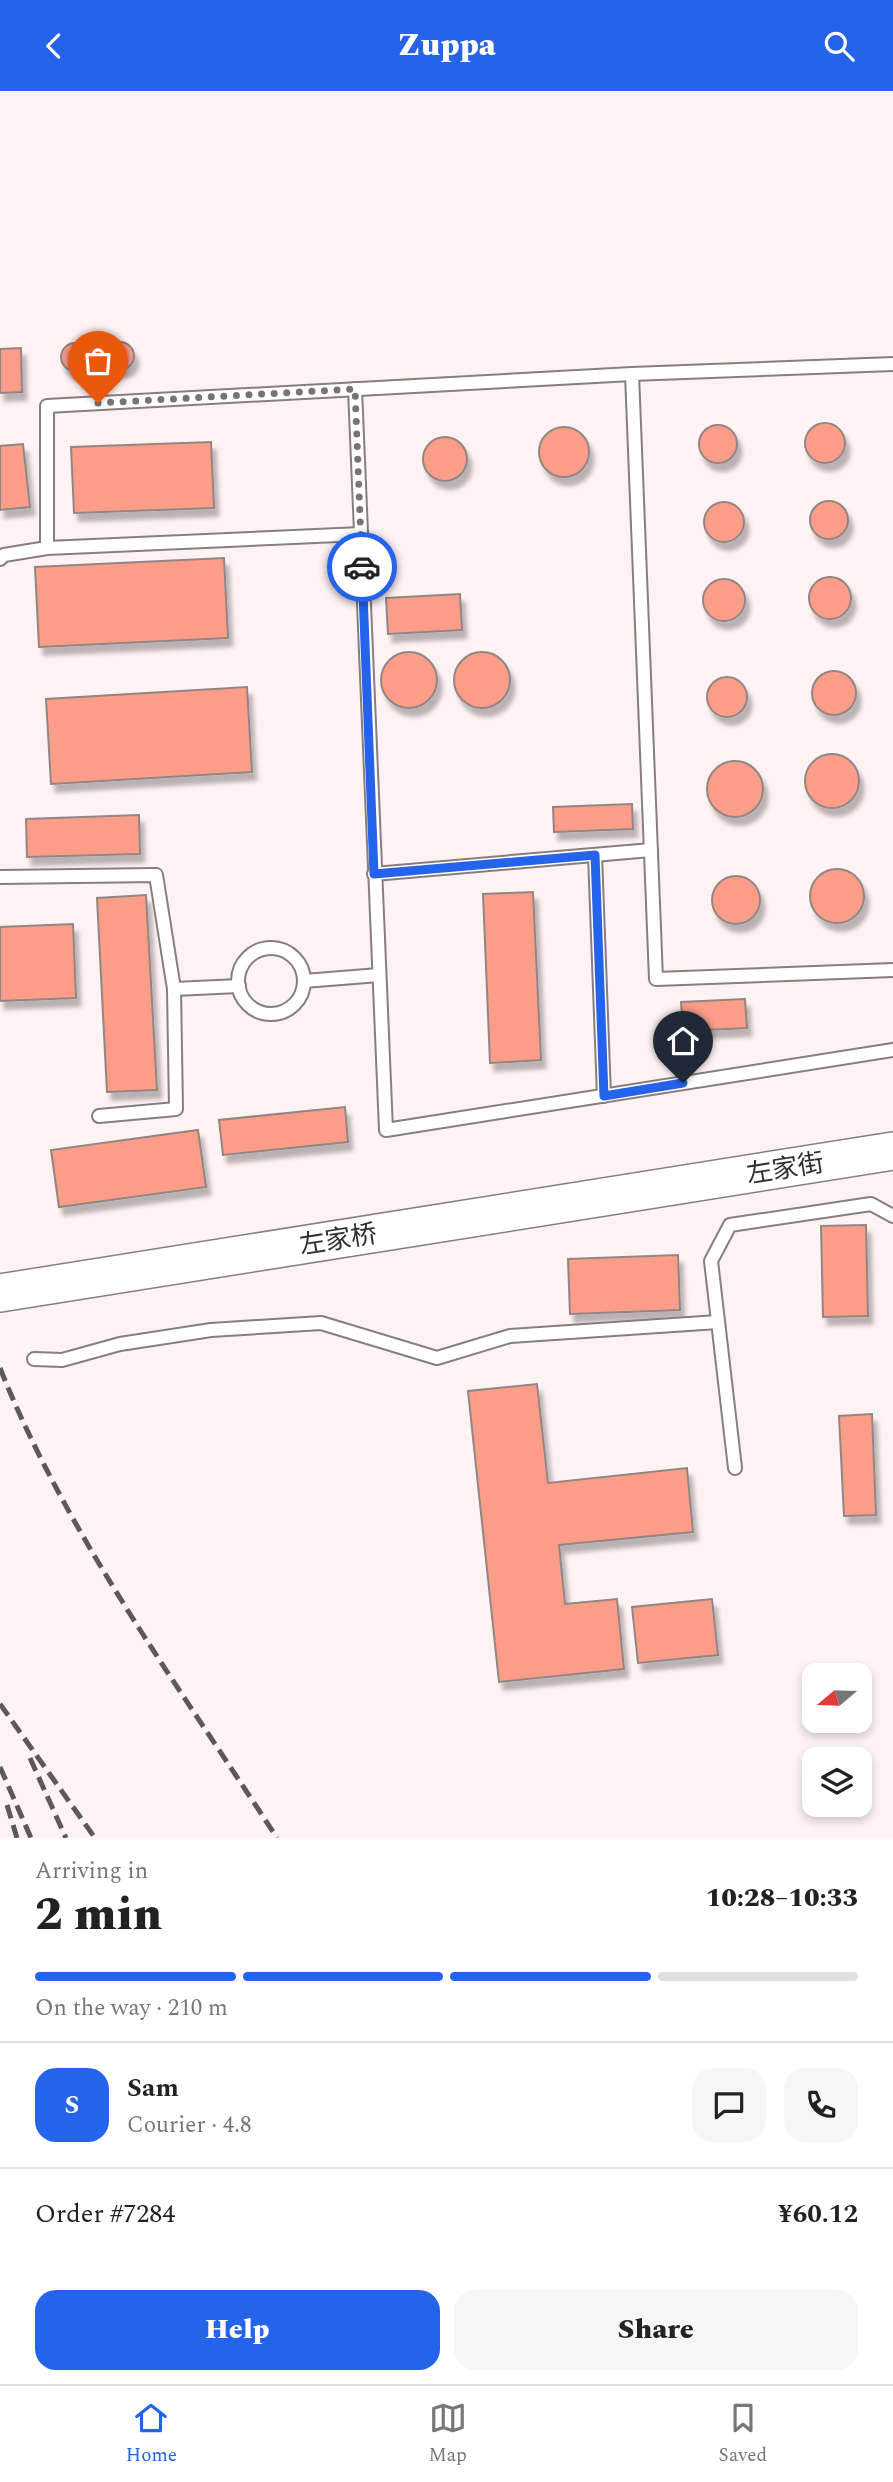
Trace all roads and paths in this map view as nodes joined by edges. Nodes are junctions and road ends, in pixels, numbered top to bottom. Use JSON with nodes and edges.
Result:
{"nodes":[{"id":1,"x":893,"y":364,"type":"edge"},
{"id":2,"x":632,"y":374,"type":"junction"},
{"id":3,"x":355,"y":389,"type":"junction"},
{"id":4,"x":361,"y":534,"type":"junction"},
{"id":5,"x":47,"y":548,"type":"junction"},
{"id":6,"x":0,"y":559,"type":"edge"},
{"id":7,"x":651,"y":850,"type":"junction"},
{"id":8,"x":595,"y":855,"type":"junction"},
{"id":9,"x":374,"y":874,"type":"junction"},
{"id":10,"x":0,"y":877,"type":"edge"},
{"id":11,"x":893,"y":970,"type":"edge"},
{"id":12,"x":379,"y":975,"type":"junction"},
{"id":13,"x":304,"y":981,"type":"junction"},
{"id":14,"x":239,"y":986,"type":"junction"},
{"id":15,"x":174,"y":989,"type":"junction"},
{"id":16,"x":893,"y":1050,"type":"edge"},
{"id":17,"x":604,"y":1096,"type":"junction"},
{"id":18,"x":99,"y":1116,"type":"dead end"},
{"id":19,"x":893,"y":1150,"type":"edge"},
{"id":20,"x":676,"y":1185,"type":"joint"},
{"id":21,"x":893,"y":1216,"type":"edge"},
{"id":22,"x":0,"y":1293,"type":"edge"},
{"id":23,"x":718,"y":1322,"type":"junction"},
{"id":24,"x":34,"y":1359,"type":"dead end"},
{"id":25,"x":735,"y":1468,"type":"dead end"}],
"edges":[{"from":1,"to":2,"type":"lane"},
{"from":2,"to":3,"type":"lane"},
{"from":2,"to":7,"type":"lane"},
{"from":3,"to":4,"type":"lane"},
{"from":3,"to":5,"type":"lane"},
{"from":4,"to":5,"type":"lane"},
{"from":4,"to":9,"type":"lane"},
{"from":5,"to":6,"type":"lane"},
{"from":7,"to":8,"type":"lane"},
{"from":7,"to":11,"type":"lane"},
{"from":8,"to":9,"type":"lane"},
{"from":8,"to":17,"type":"lane"},
{"from":9,"to":12,"type":"lane"},
{"from":10,"to":15,"type":"lane"},
{"from":12,"to":13,"type":"lane"},
{"from":12,"to":17,"type":"lane"},
{"from":13,"to":14,"type":"lane"},
{"from":13,"to":14,"type":"lane"},
{"from":14,"to":15,"type":"lane"},
{"from":15,"to":18,"type":"lane"},
{"from":16,"to":17,"type":"lane"},
{"from":19,"to":20,"type":"main road","name":"左家街"},
{"from":20,"to":22,"type":"main road","name":"左家桥"},
{"from":21,"to":23,"type":"lane"},
{"from":23,"to":24,"type":"lane"},
{"from":23,"to":25,"type":"lane"}]}
